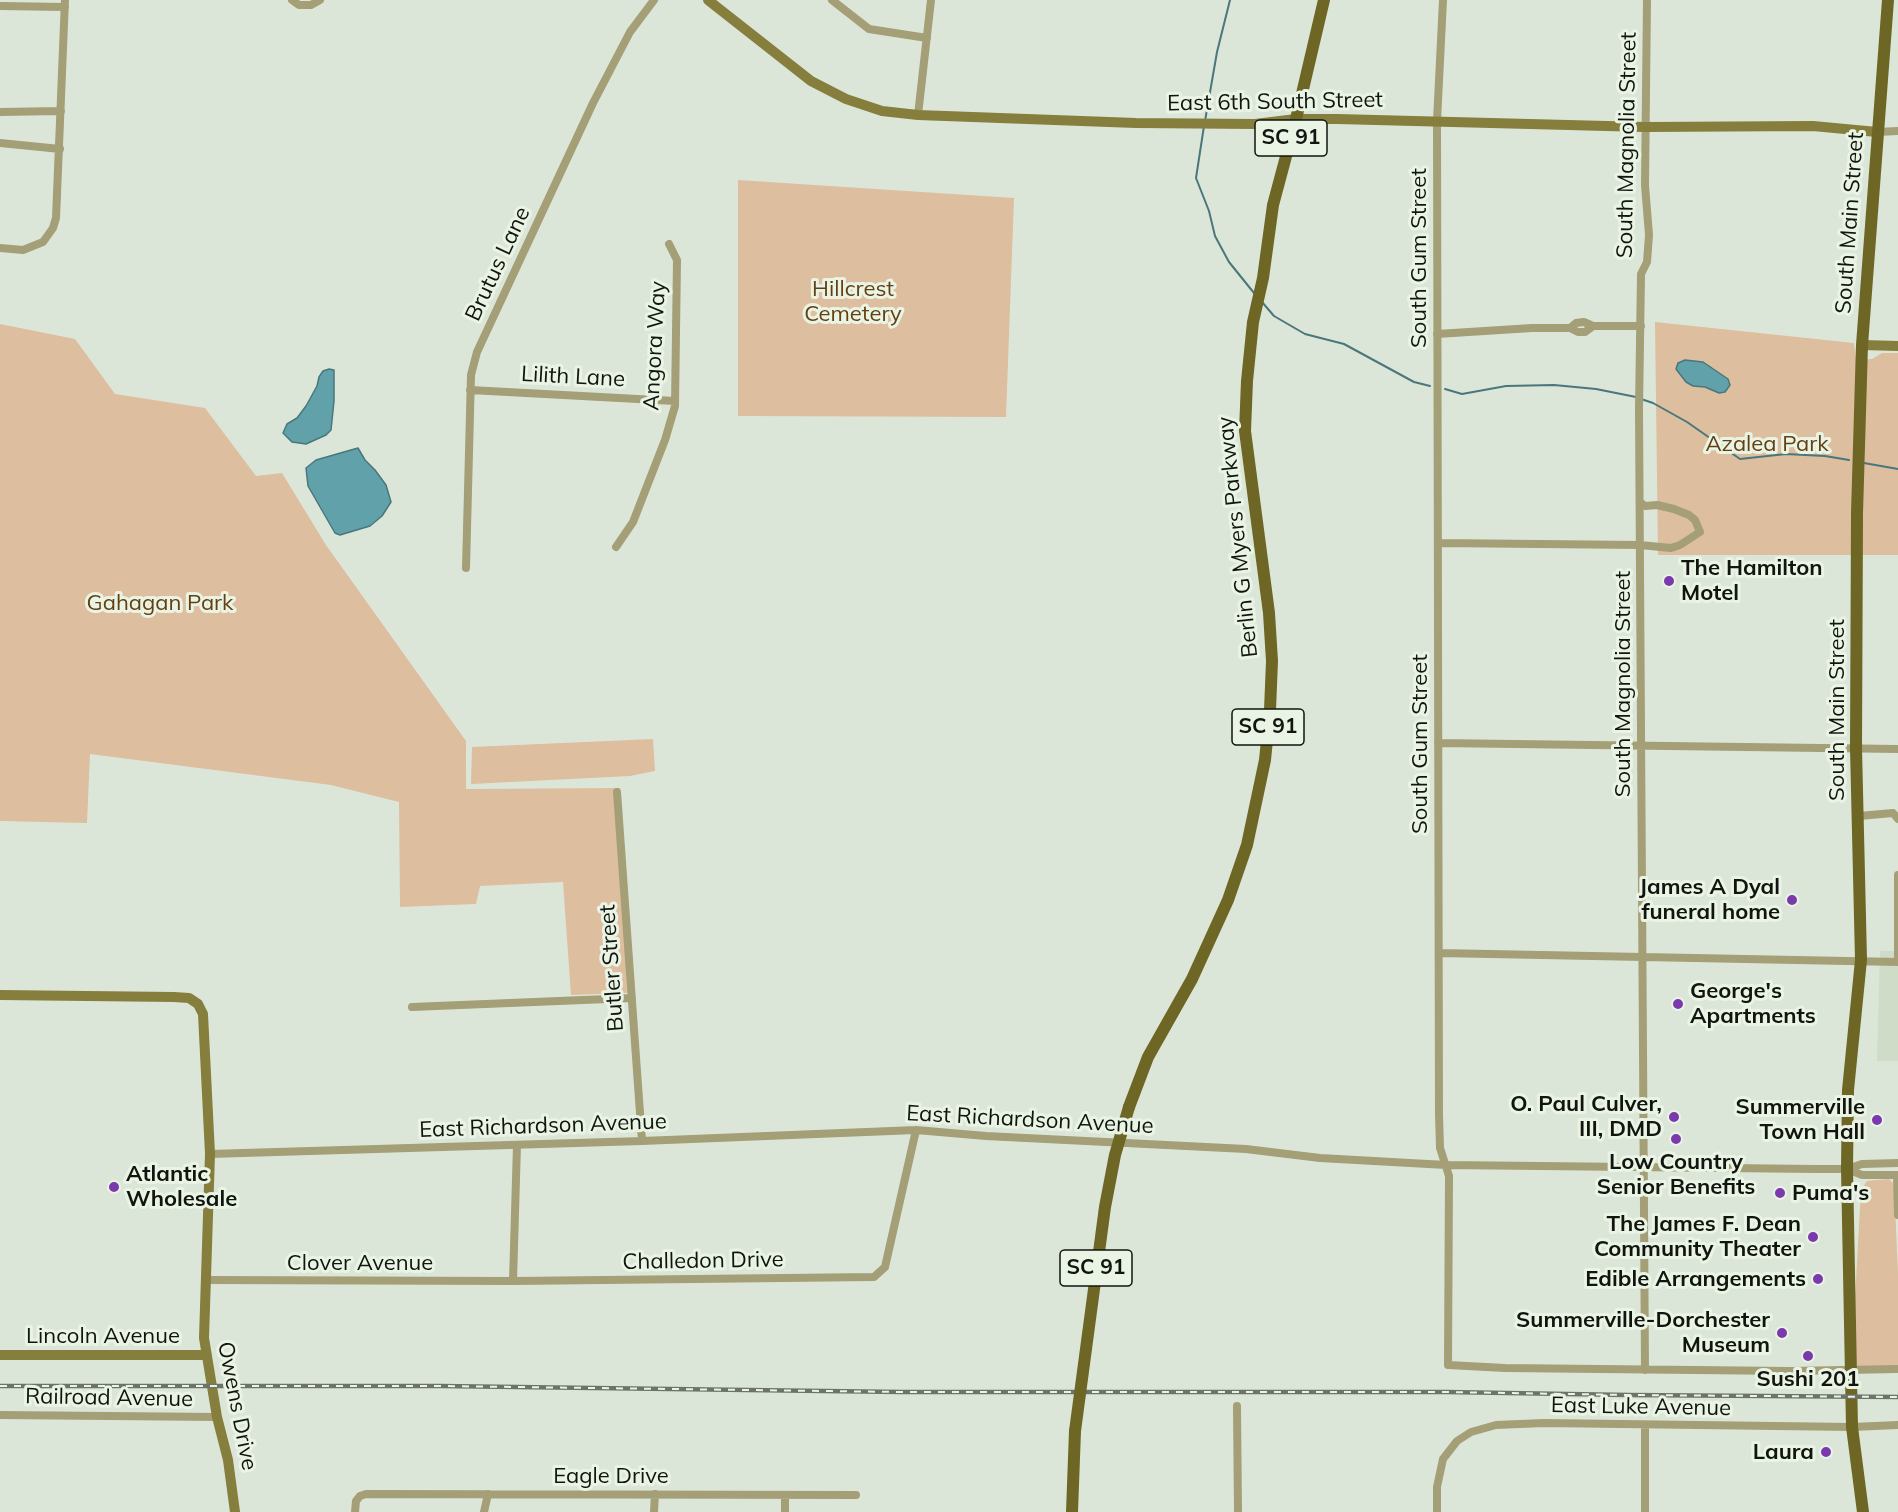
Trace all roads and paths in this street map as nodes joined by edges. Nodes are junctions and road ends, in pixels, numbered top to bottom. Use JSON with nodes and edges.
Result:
{"nodes":[{"id":1,"x":292,"y":0,"type":"edge"},
{"id":2,"x":320,"y":0,"type":"edge"},
{"id":3,"x":654,"y":0,"type":"edge"},
{"id":4,"x":708,"y":0,"type":"edge"},
{"id":5,"x":832,"y":0,"type":"edge"},
{"id":6,"x":931,"y":0,"type":"edge"},
{"id":7,"x":1323,"y":0,"type":"edge"},
{"id":8,"x":1443,"y":0,"type":"edge"},
{"id":9,"x":1647,"y":0,"type":"edge"},
{"id":10,"x":1888,"y":0,"type":"edge"},
{"id":11,"x":65,"y":4,"type":"edge"},
{"id":12,"x":0,"y":6,"type":"edge"},
{"id":13,"x":927,"y":38,"type":"junction"},
{"id":14,"x":62,"y":111,"type":"junction"},
{"id":15,"x":0,"y":112,"type":"edge"},
{"id":16,"x":918,"y":115,"type":"junction"},
{"id":17,"x":1296,"y":119,"type":"junction"},
{"id":18,"x":1437,"y":121,"type":"junction"},
{"id":19,"x":1645,"y":127,"type":"junction"},
{"id":20,"x":1898,"y":131,"type":"edge"},
{"id":21,"x":1877,"y":132,"type":"junction"},
{"id":22,"x":0,"y":143,"type":"edge"},
{"id":23,"x":60,"y":148,"type":"junction"},
{"id":24,"x":669,"y":244,"type":"dead end"},
{"id":25,"x":0,"y":248,"type":"edge"},
{"id":26,"x":1641,"y":326,"type":"junction"},
{"id":27,"x":1437,"y":334,"type":"junction"},
{"id":28,"x":1862,"y":345,"type":"junction"},
{"id":29,"x":1898,"y":345,"type":"edge"},
{"id":30,"x":470,"y":390,"type":"junction"},
{"id":31,"x":675,"y":401,"type":"junction"},
{"id":32,"x":1640,"y":502,"type":"junction"},
{"id":33,"x":1438,"y":543,"type":"junction"},
{"id":34,"x":1640,"y":545,"type":"junction"},
{"id":35,"x":616,"y":547,"type":"dead end"},
{"id":36,"x":466,"y":568,"type":"dead end"},
{"id":37,"x":1438,"y":743,"type":"junction"},
{"id":38,"x":1641,"y":746,"type":"junction"},
{"id":39,"x":1856,"y":748,"type":"junction"},
{"id":40,"x":1898,"y":749,"type":"edge"},
{"id":41,"x":617,"y":792,"type":"dead end"},
{"id":42,"x":1858,"y":816,"type":"junction"},
{"id":43,"x":1898,"y":819,"type":"edge"},
{"id":44,"x":1898,"y":875,"type":"edge"},
{"id":45,"x":1438,"y":953,"type":"junction"},
{"id":46,"x":1643,"y":957,"type":"junction"},
{"id":47,"x":1861,"y":960,"type":"junction"},
{"id":48,"x":1898,"y":962,"type":"edge"},
{"id":49,"x":0,"y":994,"type":"edge"},
{"id":50,"x":632,"y":998,"type":"junction"},
{"id":51,"x":412,"y":1007,"type":"dead end"},
{"id":52,"x":916,"y":1130,"type":"junction"},
{"id":53,"x":642,"y":1141,"type":"junction"},
{"id":54,"x":517,"y":1145,"type":"junction"},
{"id":55,"x":210,"y":1154,"type":"junction"},
{"id":56,"x":1898,"y":1163,"type":"edge"},
{"id":57,"x":1446,"y":1165,"type":"junction"},
{"id":58,"x":1644,"y":1168,"type":"junction"},
{"id":59,"x":1847,"y":1169,"type":"junction"},
{"id":60,"x":1898,"y":1175,"type":"edge"},
{"id":61,"x":1898,"y":1215,"type":"edge"},
{"id":62,"x":207,"y":1280,"type":"junction"},
{"id":63,"x":513,"y":1281,"type":"junction"},
{"id":64,"x":204,"y":1338,"type":"junction"},
{"id":65,"x":0,"y":1355,"type":"edge"},
{"id":66,"x":205,"y":1355,"type":"junction"},
{"id":67,"x":174,"y":1356,"type":"junction"},
{"id":68,"x":1898,"y":1369,"type":"edge"},
{"id":69,"x":1645,"y":1370,"type":"junction"},
{"id":70,"x":1851,"y":1370,"type":"junction"},
{"id":71,"x":1237,"y":1406,"type":"dead end"},
{"id":72,"x":0,"y":1415,"type":"edge"},
{"id":73,"x":217,"y":1417,"type":"junction"},
{"id":74,"x":1645,"y":1425,"type":"junction"},
{"id":75,"x":1898,"y":1425,"type":"edge"},
{"id":76,"x":1852,"y":1427,"type":"junction"},
{"id":77,"x":488,"y":1494,"type":"junction"},
{"id":78,"x":655,"y":1494,"type":"junction"},
{"id":79,"x":785,"y":1495,"type":"junction"},
{"id":80,"x":855,"y":1495,"type":"dead end"},
{"id":81,"x":235,"y":1512,"type":"edge"},
{"id":82,"x":355,"y":1512,"type":"edge"},
{"id":83,"x":484,"y":1512,"type":"edge"},
{"id":84,"x":654,"y":1512,"type":"edge"},
{"id":85,"x":784,"y":1512,"type":"edge"},
{"id":86,"x":1072,"y":1512,"type":"edge"},
{"id":87,"x":1238,"y":1512,"type":"edge"},
{"id":88,"x":1437,"y":1512,"type":"edge"},
{"id":89,"x":1646,"y":1512,"type":"edge"},
{"id":90,"x":1863,"y":1512,"type":"edge"}],
"edges":[{"from":1,"to":2,"type":"street"},
{"from":3,"to":30,"type":"street","name":"Brutus Lane"},
{"from":4,"to":16,"type":"street","name":"East 6th South Street"},
{"from":5,"to":13,"type":"street"},
{"from":6,"to":13,"type":"street"},
{"from":7,"to":17,"type":"main road","name":"Berlin G Myers Parkway","number":"SC 91"},
{"from":8,"to":18,"type":"street","name":"South Gum Street"},
{"from":9,"to":19,"type":"street","name":"South Magnolia Street"},
{"from":10,"to":21,"type":"main road","name":"South Main Street"},
{"from":11,"to":12,"type":"street"},
{"from":11,"to":14,"type":"street"},
{"from":13,"to":16,"type":"street"},
{"from":14,"to":15,"type":"street"},
{"from":14,"to":23,"type":"street"},
{"from":16,"to":17,"type":"street","name":"East 6th South Street"},
{"from":17,"to":18,"type":"street","name":"East 6th South Street"},
{"from":17,"to":86,"type":"main road","name":"Berlin G Myers Parkway","number":"SC 91","bridge":true},
{"from":18,"to":19,"type":"street","name":"East 6th South Street"},
{"from":18,"to":27,"type":"street","name":"South Gum Street"},
{"from":19,"to":21,"type":"street","name":"East 6th South Street"},
{"from":19,"to":26,"type":"street","name":"South Magnolia Street"},
{"from":20,"to":21,"type":"street"},
{"from":21,"to":28,"type":"main road","name":"South Main Street"},
{"from":22,"to":23,"type":"street"},
{"from":23,"to":25,"type":"street"},
{"from":24,"to":31,"type":"street","name":"Angora Way"},
{"from":26,"to":27,"type":"street"},
{"from":26,"to":32,"type":"street","name":"South Magnolia Street"},
{"from":27,"to":33,"type":"street","name":"South Gum Street"},
{"from":28,"to":29,"type":"street"},
{"from":28,"to":39,"type":"main road","name":"South Main Street"},
{"from":30,"to":31,"type":"street","name":"Lilith Lane"},
{"from":30,"to":36,"type":"street","name":"Brutus Lane"},
{"from":31,"to":35,"type":"street","name":"Angora Way"},
{"from":32,"to":34,"type":"street","name":"South Magnolia Street"},
{"from":32,"to":34,"type":"street"},
{"from":33,"to":34,"type":"street"},
{"from":33,"to":37,"type":"street","name":"South Gum Street"},
{"from":34,"to":38,"type":"street","name":"South Magnolia Street"},
{"from":37,"to":38,"type":"street"},
{"from":37,"to":45,"type":"street","name":"South Gum Street"},
{"from":38,"to":39,"type":"street"},
{"from":38,"to":46,"type":"street","name":"South Magnolia Street"},
{"from":39,"to":40,"type":"street"},
{"from":39,"to":42,"type":"main road","name":"South Main Street"},
{"from":41,"to":50,"type":"street","name":"Butler Street"},
{"from":42,"to":43,"type":"street"},
{"from":42,"to":47,"type":"main road","name":"South Main Street"},
{"from":44,"to":48,"type":"street"},
{"from":45,"to":46,"type":"street"},
{"from":45,"to":57,"type":"street","name":"South Gum Street"},
{"from":46,"to":47,"type":"street"},
{"from":46,"to":58,"type":"street","name":"South Magnolia Street"},
{"from":47,"to":48,"type":"street"},
{"from":47,"to":59,"type":"main road","name":"South Main Street"},
{"from":49,"to":55,"type":"street","name":"Owens Drive"},
{"from":50,"to":51,"type":"street"},
{"from":50,"to":53,"type":"street","name":"Butler Street"},
{"from":52,"to":53,"type":"street","name":"East Richardson Avenue"},
{"from":52,"to":57,"type":"street","name":"East Richardson Avenue"},
{"from":52,"to":63,"type":"street","name":"Challedon Drive"},
{"from":53,"to":54,"type":"street","name":"East Richardson Avenue"},
{"from":54,"to":55,"type":"street","name":"East Richardson Avenue"},
{"from":54,"to":63,"type":"street"},
{"from":55,"to":62,"type":"street","name":"Owens Drive"},
{"from":56,"to":59,"type":"street"},
{"from":57,"to":58,"type":"street","name":"East Richardson Avenue"},
{"from":57,"to":69,"type":"street","name":"South Gum Street"},
{"from":58,"to":59,"type":"street","name":"East Richardson Avenue"},
{"from":58,"to":69,"type":"street","name":"South Magnolia Street"},
{"from":59,"to":60,"type":"street"},
{"from":59,"to":70,"type":"main road","name":"South Main Street"},
{"from":60,"to":61,"type":"street"},
{"from":62,"to":63,"type":"street","name":"Clover Avenue"},
{"from":62,"to":64,"type":"street","name":"Owens Drive"},
{"from":64,"to":66,"type":"street","name":"Owens Drive"},
{"from":64,"to":67,"type":"street"},
{"from":65,"to":67,"type":"street","name":"Lincoln Avenue"},
{"from":66,"to":67,"type":"street","name":"Lincoln Avenue"},
{"from":66,"to":73,"type":"street","name":"Owens Drive"},
{"from":68,"to":70,"type":"street"},
{"from":69,"to":70,"type":"street"},
{"from":70,"to":76,"type":"main road","name":"South Main Street"},
{"from":71,"to":87,"type":"street"},
{"from":72,"to":73,"type":"street","name":"Railroad Avenue"},
{"from":73,"to":81,"type":"street","name":"Owens Drive"},
{"from":74,"to":76,"type":"street","name":"East Luke Avenue"},
{"from":74,"to":88,"type":"street","name":"East Luke Avenue"},
{"from":74,"to":89,"type":"street"},
{"from":75,"to":76,"type":"street","name":"East Luke Avenue"},
{"from":76,"to":90,"type":"main road","name":"South Main Street"},
{"from":77,"to":78,"type":"street","name":"Eagle Drive"},
{"from":77,"to":82,"type":"street","name":"Eagle Drive"},
{"from":77,"to":83,"type":"street"},
{"from":78,"to":79,"type":"street","name":"Eagle Drive"},
{"from":78,"to":84,"type":"street"},
{"from":79,"to":80,"type":"street","name":"Eagle Drive"},
{"from":79,"to":85,"type":"street"}]}
